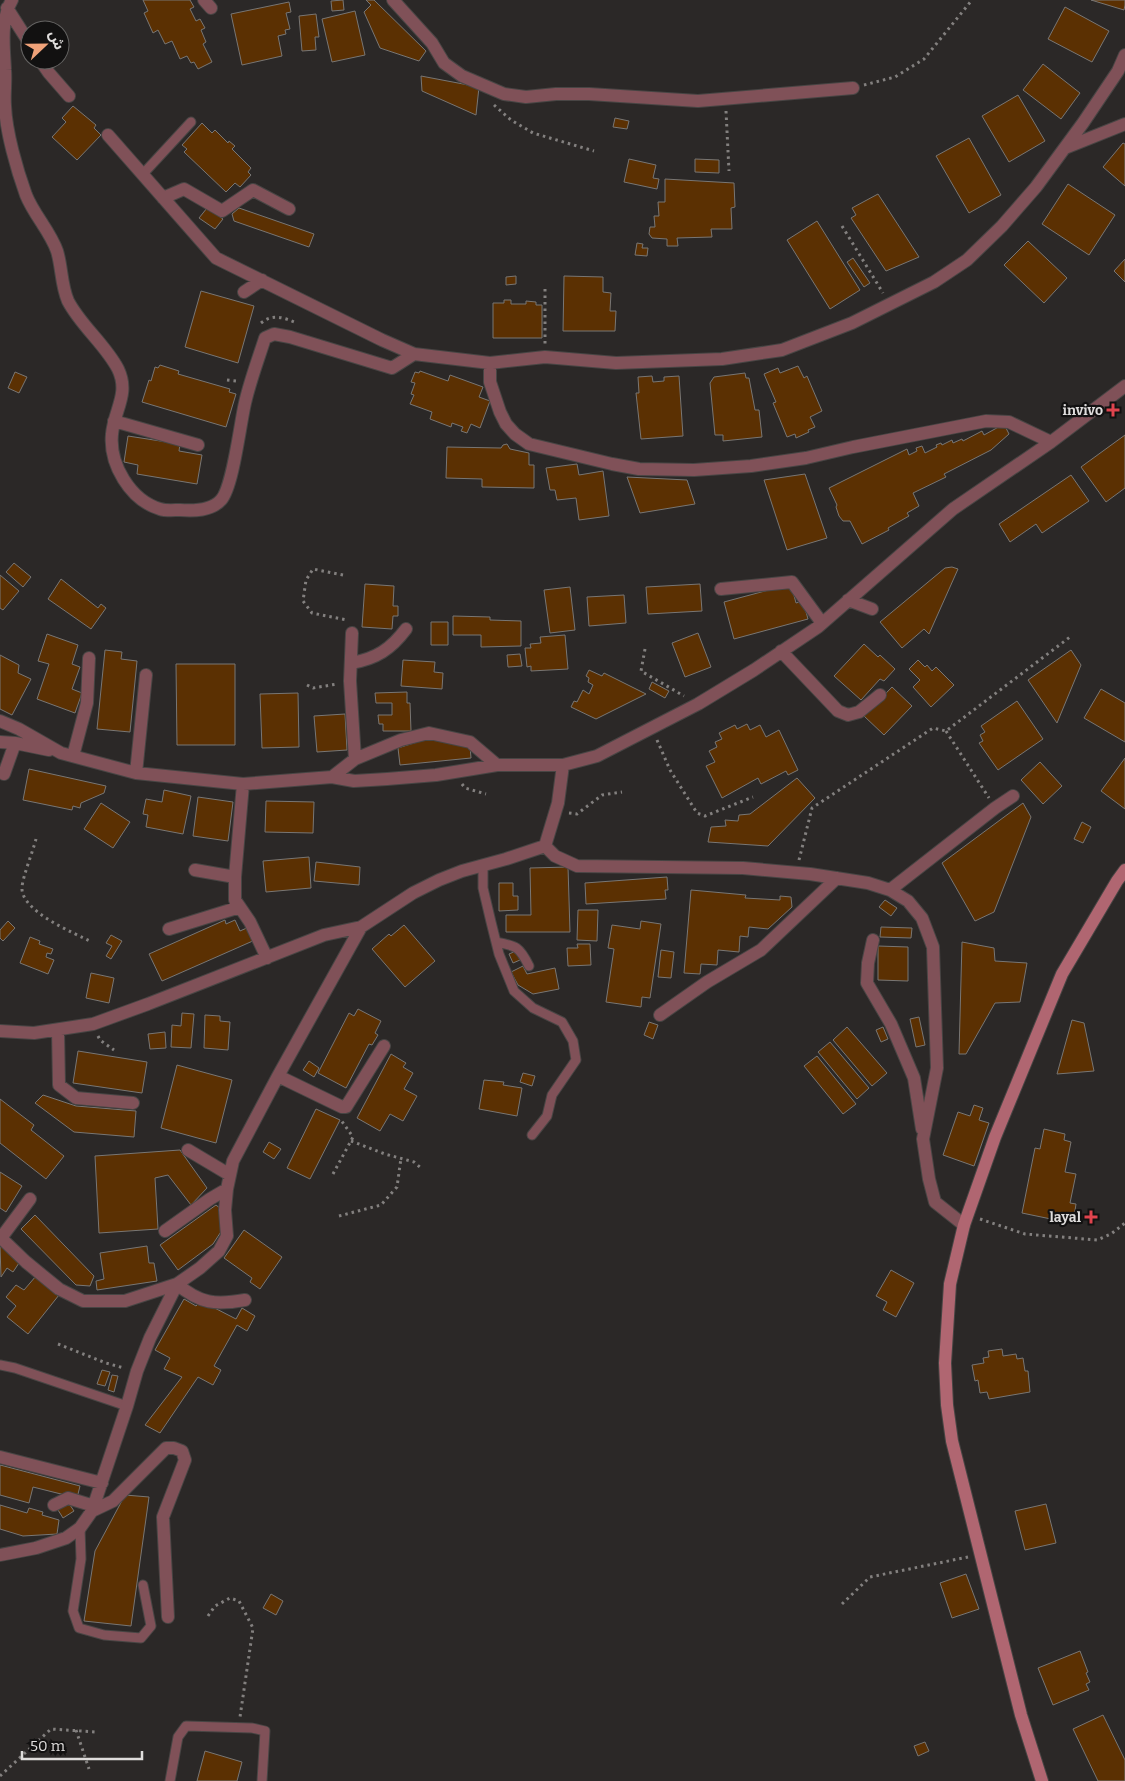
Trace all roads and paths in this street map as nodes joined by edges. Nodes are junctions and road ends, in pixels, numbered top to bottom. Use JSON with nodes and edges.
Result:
{"nodes":[{"id":1,"x":393,"y":0,"type":"edge"},
{"id":2,"x":972,"y":0,"type":"edge"},
{"id":3,"x":9,"y":4,"type":"edge"},
{"id":4,"x":20,"y":25,"type":"edge"},
{"id":5,"x":1125,"y":55,"type":"edge"},
{"id":6,"x":46,"y":70,"type":"edge"},
{"id":7,"x":485,"y":86,"type":"junction"},
{"id":8,"x":853,"y":88,"type":"joint"},
{"id":9,"x":69,"y":96,"type":"dead end"},
{"id":10,"x":726,"y":98,"type":"junction"},
{"id":11,"x":191,"y":122,"type":"dead end"},
{"id":12,"x":1125,"y":124,"type":"edge"},
{"id":13,"x":108,"y":135,"type":"dead end"},
{"id":14,"x":1065,"y":148,"type":"junction"},
{"id":15,"x":594,"y":151,"type":"dead end"},
{"id":16,"x":729,"y":171,"type":"dead end"},
{"id":17,"x":142,"y":175,"type":"junction"},
{"id":18,"x":163,"y":198,"type":"junction"},
{"id":19,"x":289,"y":209,"type":"dead end"},
{"id":20,"x":842,"y":226,"type":"dead end"},
{"id":21,"x":262,"y":280,"type":"junction"},
{"id":22,"x":545,"y":289,"type":"dead end"},
{"id":23,"x":244,"y":292,"type":"dead end"},
{"id":24,"x":890,"y":304,"type":"junction"},
{"id":25,"x":414,"y":354,"type":"junction"},
{"id":26,"x":545,"y":357,"type":"junction"},
{"id":27,"x":490,"y":363,"type":"junction"},
{"id":28,"x":1125,"y":386,"type":"edge"},
{"id":29,"x":114,"y":422,"type":"junction"},
{"id":30,"x":1051,"y":442,"type":"junction"},
{"id":31,"x":198,"y":445,"type":"dead end"},
{"id":32,"x":343,"y":575,"type":"dead end"},
{"id":33,"x":721,"y":588,"type":"dead end"},
{"id":34,"x":848,"y":600,"type":"junction"},
{"id":35,"x":872,"y":609,"type":"dead end"},
{"id":36,"x":822,"y":623,"type":"junction"},
{"id":37,"x":406,"y":629,"type":"dead end"},
{"id":38,"x":352,"y":632,"type":"joint"},
{"id":39,"x":1070,"y":638,"type":"dead end"},
{"id":40,"x":645,"y":649,"type":"dead end"},
{"id":41,"x":782,"y":651,"type":"junction"},
{"id":42,"x":89,"y":658,"type":"dead end"},
{"id":43,"x":351,"y":663,"type":"junction"},
{"id":44,"x":146,"y":675,"type":"dead end"},
{"id":45,"x":350,"y":682,"type":"junction"},
{"id":46,"x":306,"y":685,"type":"dead end"},
{"id":47,"x":880,"y":695,"type":"dead end"},
{"id":48,"x":698,"y":704,"type":"junction"},
{"id":49,"x":0,"y":720,"type":"edge"},
{"id":50,"x":652,"y":728,"type":"junction"},
{"id":51,"x":946,"y":731,"type":"junction"},
{"id":52,"x":0,"y":742,"type":"edge"},
{"id":53,"x":15,"y":743,"type":"junction"},
{"id":54,"x":67,"y":754,"type":"junction"},
{"id":55,"x":355,"y":759,"type":"junction"},
{"id":56,"x":497,"y":765,"type":"junction"},
{"id":57,"x":563,"y":765,"type":"junction"},
{"id":58,"x":136,"y":772,"type":"junction"},
{"id":59,"x":4,"y":774,"type":"dead end"},
{"id":60,"x":332,"y":777,"type":"junction"},
{"id":61,"x":243,"y":784,"type":"junction"},
{"id":62,"x":622,"y":792,"type":"dead end"},
{"id":63,"x":1013,"y":796,"type":"dead end"},
{"id":64,"x":753,"y":797,"type":"dead end"},
{"id":65,"x":995,"y":808,"type":"junction"},
{"id":66,"x":556,"y":810,"type":"junction"},
{"id":67,"x":36,"y":839,"type":"dead end"},
{"id":68,"x":544,"y":846,"type":"junction"},
{"id":69,"x":483,"y":866,"type":"junction"},
{"id":70,"x":195,"y":870,"type":"dead end"},
{"id":71,"x":1125,"y":870,"type":"edge"},
{"id":72,"x":796,"y":873,"type":"junction"},
{"id":73,"x":235,"y":877,"type":"junction"},
{"id":74,"x":837,"y":878,"type":"junction"},
{"id":75,"x":890,"y":890,"type":"junction"},
{"id":76,"x":240,"y":907,"type":"junction"},
{"id":77,"x":362,"y":927,"type":"junction"},
{"id":78,"x":169,"y":929,"type":"dead end"},
{"id":79,"x":873,"y":940,"type":"dead end"},
{"id":80,"x":92,"y":942,"type":"dead end"},
{"id":81,"x":496,"y":942,"type":"junction"},
{"id":82,"x":267,"y":958,"type":"junction"},
{"id":83,"x":528,"y":966,"type":"dead end"},
{"id":84,"x":660,"y":1015,"type":"dead end"},
{"id":85,"x":93,"y":1024,"type":"junction"},
{"id":86,"x":58,"y":1030,"type":"junction"},
{"id":87,"x":0,"y":1031,"type":"edge"},
{"id":88,"x":384,"y":1046,"type":"dead end"},
{"id":89,"x":114,"y":1050,"type":"dead end"},
{"id":90,"x":278,"y":1076,"type":"junction"},
{"id":91,"x":133,"y":1103,"type":"dead end"},
{"id":92,"x":340,"y":1119,"type":"dead end"},
{"id":93,"x":532,"y":1135,"type":"dead end"},
{"id":94,"x":923,"y":1139,"type":"junction"},
{"id":95,"x":351,"y":1141,"type":"junction"},
{"id":96,"x":188,"y":1150,"type":"dead end"},
{"id":97,"x":401,"y":1158,"type":"junction"},
{"id":98,"x":421,"y":1168,"type":"dead end"},
{"id":99,"x":333,"y":1174,"type":"dead end"},
{"id":100,"x":230,"y":1175,"type":"junction"},
{"id":101,"x":227,"y":1189,"type":"junction"},
{"id":102,"x":30,"y":1199,"type":"dead end"},
{"id":103,"x":339,"y":1216,"type":"dead end"},
{"id":104,"x":966,"y":1220,"type":"junction"},
{"id":105,"x":1125,"y":1223,"type":"edge"},
{"id":106,"x":165,"y":1231,"type":"dead end"},
{"id":107,"x":0,"y":1237,"type":"edge"},
{"id":108,"x":177,"y":1284,"type":"junction"},
{"id":109,"x":245,"y":1300,"type":"dead end"},
{"id":110,"x":58,"y":1344,"type":"dead end"},
{"id":111,"x":0,"y":1365,"type":"edge"},
{"id":112,"x":137,"y":1371,"type":"junction"},
{"id":113,"x":127,"y":1406,"type":"junction"},
{"id":114,"x":0,"y":1458,"type":"edge"},
{"id":115,"x":102,"y":1483,"type":"junction"},
{"id":116,"x":54,"y":1505,"type":"dead end"},
{"id":117,"x":93,"y":1508,"type":"junction"},
{"id":118,"x":80,"y":1528,"type":"junction"},
{"id":119,"x":980,"y":1554,"type":"junction"},
{"id":120,"x":0,"y":1555,"type":"edge"},
{"id":121,"x":143,"y":1585,"type":"dead end"},
{"id":122,"x":842,"y":1604,"type":"dead end"},
{"id":123,"x":208,"y":1616,"type":"dead end"},
{"id":124,"x":168,"y":1618,"type":"dead end"},
{"id":125,"x":238,"y":1727,"type":"junction"},
{"id":126,"x":76,"y":1730,"type":"junction"},
{"id":127,"x":96,"y":1732,"type":"dead end"},
{"id":128,"x":89,"y":1769,"type":"dead end"},
{"id":129,"x":0,"y":1776,"type":"edge"},
{"id":130,"x":170,"y":1781,"type":"edge"},
{"id":131,"x":262,"y":1781,"type":"edge"},
{"id":132,"x":1042,"y":1781,"type":"edge"}],
"edges":[{"from":1,"to":7,"type":"street"},
{"from":2,"to":8,"type":"path"},
{"from":3,"to":4,"type":"street"},
{"from":3,"to":29,"type":"street"},
{"from":5,"to":14,"type":"street"},
{"from":6,"to":9,"type":"street"},
{"from":7,"to":10,"type":"street"},
{"from":7,"to":15,"type":"path"},
{"from":8,"to":10,"type":"street"},
{"from":10,"to":16,"type":"path"},
{"from":11,"to":17,"type":"lane"},
{"from":12,"to":14,"type":"street"},
{"from":13,"to":17,"type":"street"},
{"from":14,"to":24,"type":"street"},
{"from":17,"to":18,"type":"street"},
{"from":18,"to":19,"type":"street"},
{"from":18,"to":21,"type":"street"},
{"from":20,"to":24,"type":"path"},
{"from":21,"to":23,"type":"street"},
{"from":21,"to":25,"type":"street"},
{"from":22,"to":26,"type":"path"},
{"from":24,"to":26,"type":"street"},
{"from":25,"to":27,"type":"street"},
{"from":25,"to":29,"type":"street"},
{"from":26,"to":27,"type":"street"},
{"from":27,"to":30,"type":"street"},
{"from":28,"to":30,"type":"street"},
{"from":29,"to":31,"type":"street"},
{"from":30,"to":34,"type":"street"},
{"from":32,"to":38,"type":"path"},
{"from":33,"to":36,"type":"street"},
{"from":34,"to":35,"type":"street"},
{"from":34,"to":36,"type":"street"},
{"from":36,"to":41,"type":"street"},
{"from":37,"to":43,"type":"street"},
{"from":38,"to":43,"type":"street"},
{"from":39,"to":51,"type":"path"},
{"from":40,"to":48,"type":"path"},
{"from":41,"to":47,"type":"street"},
{"from":41,"to":48,"type":"street"},
{"from":42,"to":54,"type":"street"},
{"from":43,"to":45,"type":"street"},
{"from":44,"to":58,"type":"street"},
{"from":45,"to":46,"type":"path"},
{"from":45,"to":55,"type":"street"},
{"from":48,"to":50,"type":"street"},
{"from":49,"to":54,"type":"street"},
{"from":50,"to":57,"type":"street"},
{"from":50,"to":64,"type":"path"},
{"from":51,"to":65,"type":"path"},
{"from":51,"to":72,"type":"path"},
{"from":52,"to":53,"type":"street"},
{"from":53,"to":54,"type":"street"},
{"from":53,"to":59,"type":"street"},
{"from":54,"to":58,"type":"street"},
{"from":55,"to":56,"type":"street"},
{"from":55,"to":60,"type":"street"},
{"from":56,"to":57,"type":"street"},
{"from":56,"to":60,"type":"street"},
{"from":57,"to":66,"type":"street"},
{"from":58,"to":61,"type":"street"},
{"from":60,"to":61,"type":"street"},
{"from":61,"to":73,"type":"street"},
{"from":62,"to":66,"type":"path"},
{"from":63,"to":65,"type":"street"},
{"from":65,"to":75,"type":"street"},
{"from":66,"to":68,"type":"street"},
{"from":67,"to":80,"type":"path"},
{"from":68,"to":69,"type":"street"},
{"from":68,"to":72,"type":"street"},
{"from":69,"to":77,"type":"street"},
{"from":69,"to":81,"type":"lane"},
{"from":70,"to":73,"type":"street"},
{"from":71,"to":104,"type":"main road"},
{"from":72,"to":74,"type":"street"},
{"from":73,"to":76,"type":"street"},
{"from":74,"to":75,"type":"street"},
{"from":74,"to":84,"type":"street"},
{"from":75,"to":94,"type":"street"},
{"from":76,"to":78,"type":"street"},
{"from":76,"to":82,"type":"street"},
{"from":77,"to":82,"type":"street"},
{"from":77,"to":90,"type":"street"},
{"from":79,"to":94,"type":"street"},
{"from":81,"to":83,"type":"lane"},
{"from":81,"to":93,"type":"lane"},
{"from":82,"to":85,"type":"street"},
{"from":85,"to":86,"type":"street"},
{"from":85,"to":89,"type":"path"},
{"from":86,"to":87,"type":"street"},
{"from":86,"to":91,"type":"street"},
{"from":88,"to":90,"type":"street"},
{"from":90,"to":100,"type":"street"},
{"from":92,"to":95,"type":"path"},
{"from":94,"to":104,"type":"street"},
{"from":95,"to":97,"type":"path"},
{"from":95,"to":99,"type":"path"},
{"from":96,"to":100,"type":"street"},
{"from":97,"to":98,"type":"path"},
{"from":97,"to":103,"type":"path"},
{"from":100,"to":101,"type":"street"},
{"from":101,"to":106,"type":"street"},
{"from":101,"to":108,"type":"street"},
{"from":102,"to":107,"type":"street"},
{"from":104,"to":105,"type":"path"},
{"from":104,"to":119,"type":"main road"},
{"from":107,"to":108,"type":"street"},
{"from":108,"to":109,"type":"street"},
{"from":108,"to":112,"type":"street"},
{"from":110,"to":112,"type":"path"},
{"from":111,"to":113,"type":"lane"},
{"from":112,"to":113,"type":"street"},
{"from":113,"to":115,"type":"street"},
{"from":114,"to":115,"type":"street"},
{"from":115,"to":117,"type":"street"},
{"from":116,"to":117,"type":"street"},
{"from":117,"to":118,"type":"street"},
{"from":117,"to":124,"type":"street"},
{"from":118,"to":120,"type":"street"},
{"from":118,"to":121,"type":"lane"},
{"from":119,"to":122,"type":"path"},
{"from":119,"to":132,"type":"main road"},
{"from":123,"to":125,"type":"path"},
{"from":125,"to":130,"type":"lane"},
{"from":125,"to":131,"type":"lane"},
{"from":126,"to":127,"type":"path"},
{"from":126,"to":128,"type":"path"},
{"from":126,"to":129,"type":"path"}]}
